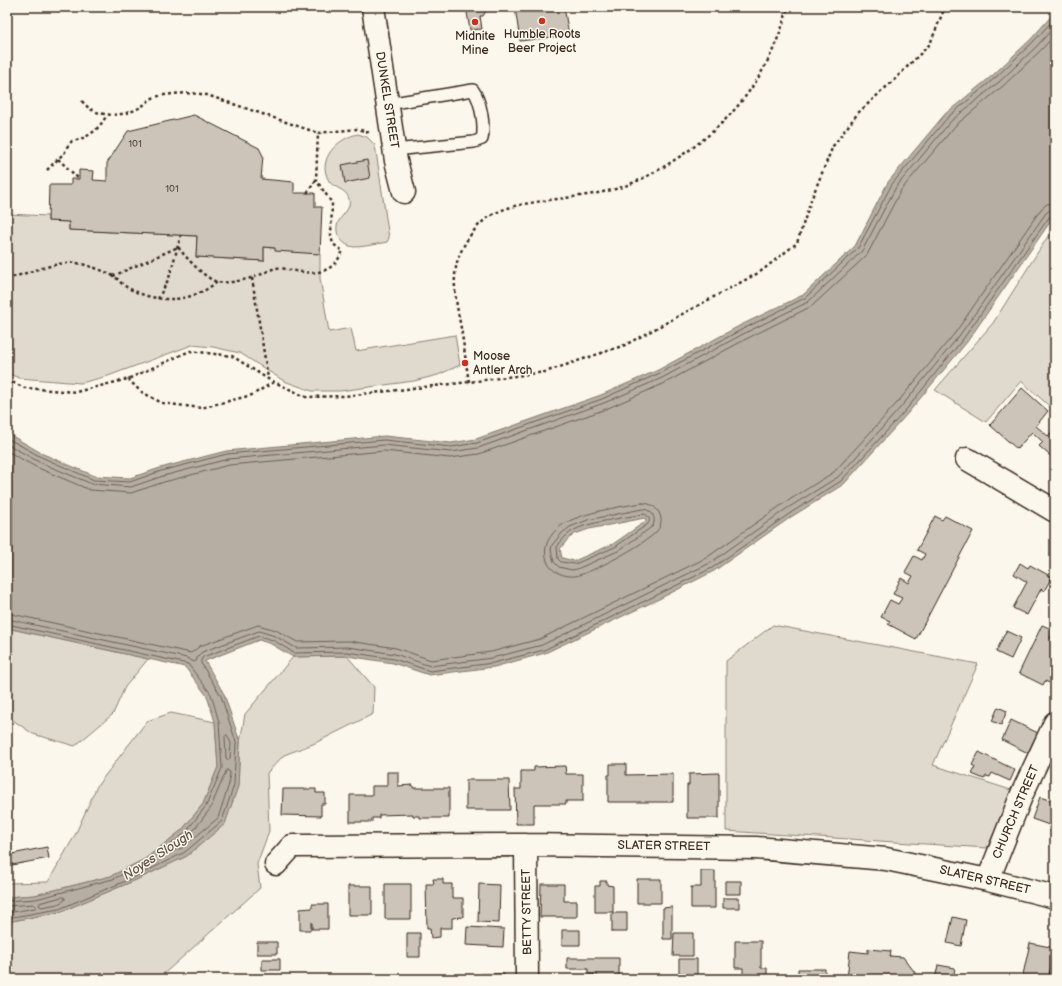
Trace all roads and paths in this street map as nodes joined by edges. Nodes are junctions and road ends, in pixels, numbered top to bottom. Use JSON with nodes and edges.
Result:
{"nodes":[{"id":1,"x":372,"y":7,"type":"edge"},
{"id":2,"x":788,"y":7,"type":"edge"},
{"id":3,"x":945,"y":7,"type":"edge"},
{"id":4,"x":82,"y":101,"type":"dead end"},
{"id":5,"x":387,"y":104,"type":"junction"},
{"id":6,"x":107,"y":115,"type":"junction"},
{"id":7,"x":318,"y":133,"type":"junction"},
{"id":8,"x":372,"y":134,"type":"dead end"},
{"id":9,"x":394,"y":150,"type":"junction"},
{"id":10,"x":58,"y":159,"type":"junction"},
{"id":11,"x":48,"y":170,"type":"dead end"},
{"id":12,"x":80,"y":179,"type":"dead end"},
{"id":13,"x":316,"y":180,"type":"junction"},
{"id":14,"x":404,"y":192,"type":"dead end"},
{"id":15,"x":307,"y":193,"type":"dead end"},
{"id":16,"x":181,"y":235,"type":"dead end"},
{"id":17,"x":178,"y":247,"type":"junction"},
{"id":18,"x":114,"y":276,"type":"junction"},
{"id":19,"x":252,"y":278,"type":"junction"},
{"id":20,"x":7,"y":279,"type":"edge"},
{"id":21,"x":217,"y":282,"type":"junction"},
{"id":22,"x":158,"y":299,"type":"junction"},
{"id":23,"x":128,"y":379,"type":"junction"},
{"id":24,"x":268,"y":379,"type":"junction"},
{"id":25,"x":7,"y":380,"type":"edge"},
{"id":26,"x":275,"y":382,"type":"junction"},
{"id":27,"x":469,"y":382,"type":"junction"},
{"id":28,"x":967,"y":459,"type":"dead end"},
{"id":29,"x":1055,"y":511,"type":"edge"},
{"id":30,"x":1055,"y":723,"type":"edge"},
{"id":31,"x":526,"y":845,"type":"junction"},
{"id":32,"x":276,"y":864,"type":"dead end"},
{"id":33,"x":988,"y":880,"type":"junction"},
{"id":34,"x":1055,"y":897,"type":"edge"},
{"id":35,"x":527,"y":979,"type":"edge"}],
"edges":[{"from":1,"to":5,"type":"street","name":"DUNKEL STREET"},
{"from":2,"to":27,"type":"path"},
{"from":3,"to":27,"type":"path"},
{"from":4,"to":6,"type":"path"},
{"from":5,"to":9,"type":"street","name":"DUNKEL STREET"},
{"from":5,"to":9,"type":"lane"},
{"from":6,"to":7,"type":"path"},
{"from":6,"to":10,"type":"path"},
{"from":7,"to":8,"type":"path"},
{"from":7,"to":13,"type":"path"},
{"from":9,"to":14,"type":"street","name":"DUNKEL STREET"},
{"from":10,"to":11,"type":"path"},
{"from":10,"to":12,"type":"path"},
{"from":13,"to":15,"type":"path"},
{"from":13,"to":19,"type":"path"},
{"from":16,"to":17,"type":"path"},
{"from":17,"to":18,"type":"path"},
{"from":17,"to":21,"type":"path"},
{"from":17,"to":22,"type":"path"},
{"from":18,"to":20,"type":"path"},
{"from":18,"to":22,"type":"path"},
{"from":19,"to":21,"type":"path"},
{"from":19,"to":24,"type":"path"},
{"from":21,"to":22,"type":"path"},
{"from":23,"to":24,"type":"path"},
{"from":23,"to":25,"type":"path"},
{"from":23,"to":26,"type":"path"},
{"from":24,"to":26,"type":"path"},
{"from":26,"to":27,"type":"path"},
{"from":28,"to":29,"type":"street"},
{"from":30,"to":33,"type":"street","name":"CHURCH STREET"},
{"from":31,"to":32,"type":"street","name":"SLATER STREET"},
{"from":31,"to":33,"type":"street","name":"SLATER STREET"},
{"from":31,"to":35,"type":"street","name":"BETTY STREET"},
{"from":33,"to":34,"type":"street","name":"SLATER STREET"}]}
